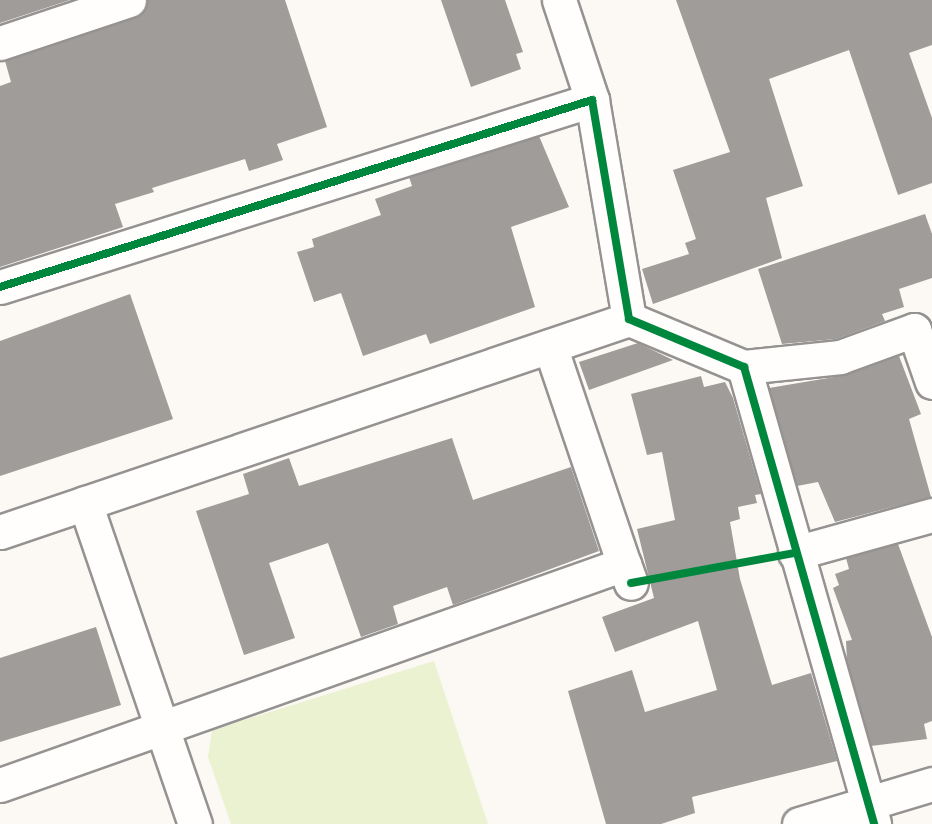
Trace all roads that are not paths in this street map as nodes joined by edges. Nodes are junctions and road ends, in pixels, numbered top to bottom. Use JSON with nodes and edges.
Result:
{"nodes":[{"id":1,"x":129,"y":0,"type":"edge"},
{"id":2,"x":559,"y":0,"type":"edge"},
{"id":3,"x":0,"y":43,"type":"edge"},
{"id":4,"x":592,"y":100,"type":"junction"},
{"id":5,"x":0,"y":287,"type":"edge"},
{"id":6,"x":629,"y":319,"type":"junction"},
{"id":7,"x":550,"y":346,"type":"junction"},
{"id":8,"x":744,"y":367,"type":"junction"},
{"id":9,"x":932,"y":382,"type":"edge"},
{"id":10,"x":85,"y":504,"type":"junction"},
{"id":11,"x":932,"y":515,"type":"edge"},
{"id":12,"x":0,"y":532,"type":"edge"},
{"id":13,"x":795,"y":553,"type":"junction"},
{"id":14,"x":162,"y":729,"type":"junction"},
{"id":15,"x":0,"y":784,"type":"edge"},
{"id":16,"x":932,"y":784,"type":"edge"},
{"id":17,"x":870,"y":813,"type":"edge"},
{"id":18,"x":195,"y":824,"type":"edge"},
{"id":19,"x":799,"y":824,"type":"edge"}],
"edges":[{"from":1,"to":3,"type":"street"},
{"from":2,"to":4,"type":"street"},
{"from":4,"to":5,"type":"street"},
{"from":4,"to":6,"type":"street"},
{"from":6,"to":7,"type":"street"},
{"from":6,"to":8,"type":"street"},
{"from":7,"to":10,"type":"street"},
{"from":7,"to":14,"type":"street"},
{"from":8,"to":9,"type":"street"},
{"from":8,"to":13,"type":"street"},
{"from":10,"to":12,"type":"street"},
{"from":10,"to":14,"type":"street"},
{"from":11,"to":13,"type":"street"},
{"from":13,"to":17,"type":"street"},
{"from":14,"to":15,"type":"street"},
{"from":14,"to":18,"type":"street"},
{"from":16,"to":17,"type":"street"},
{"from":17,"to":19,"type":"street"}]}
